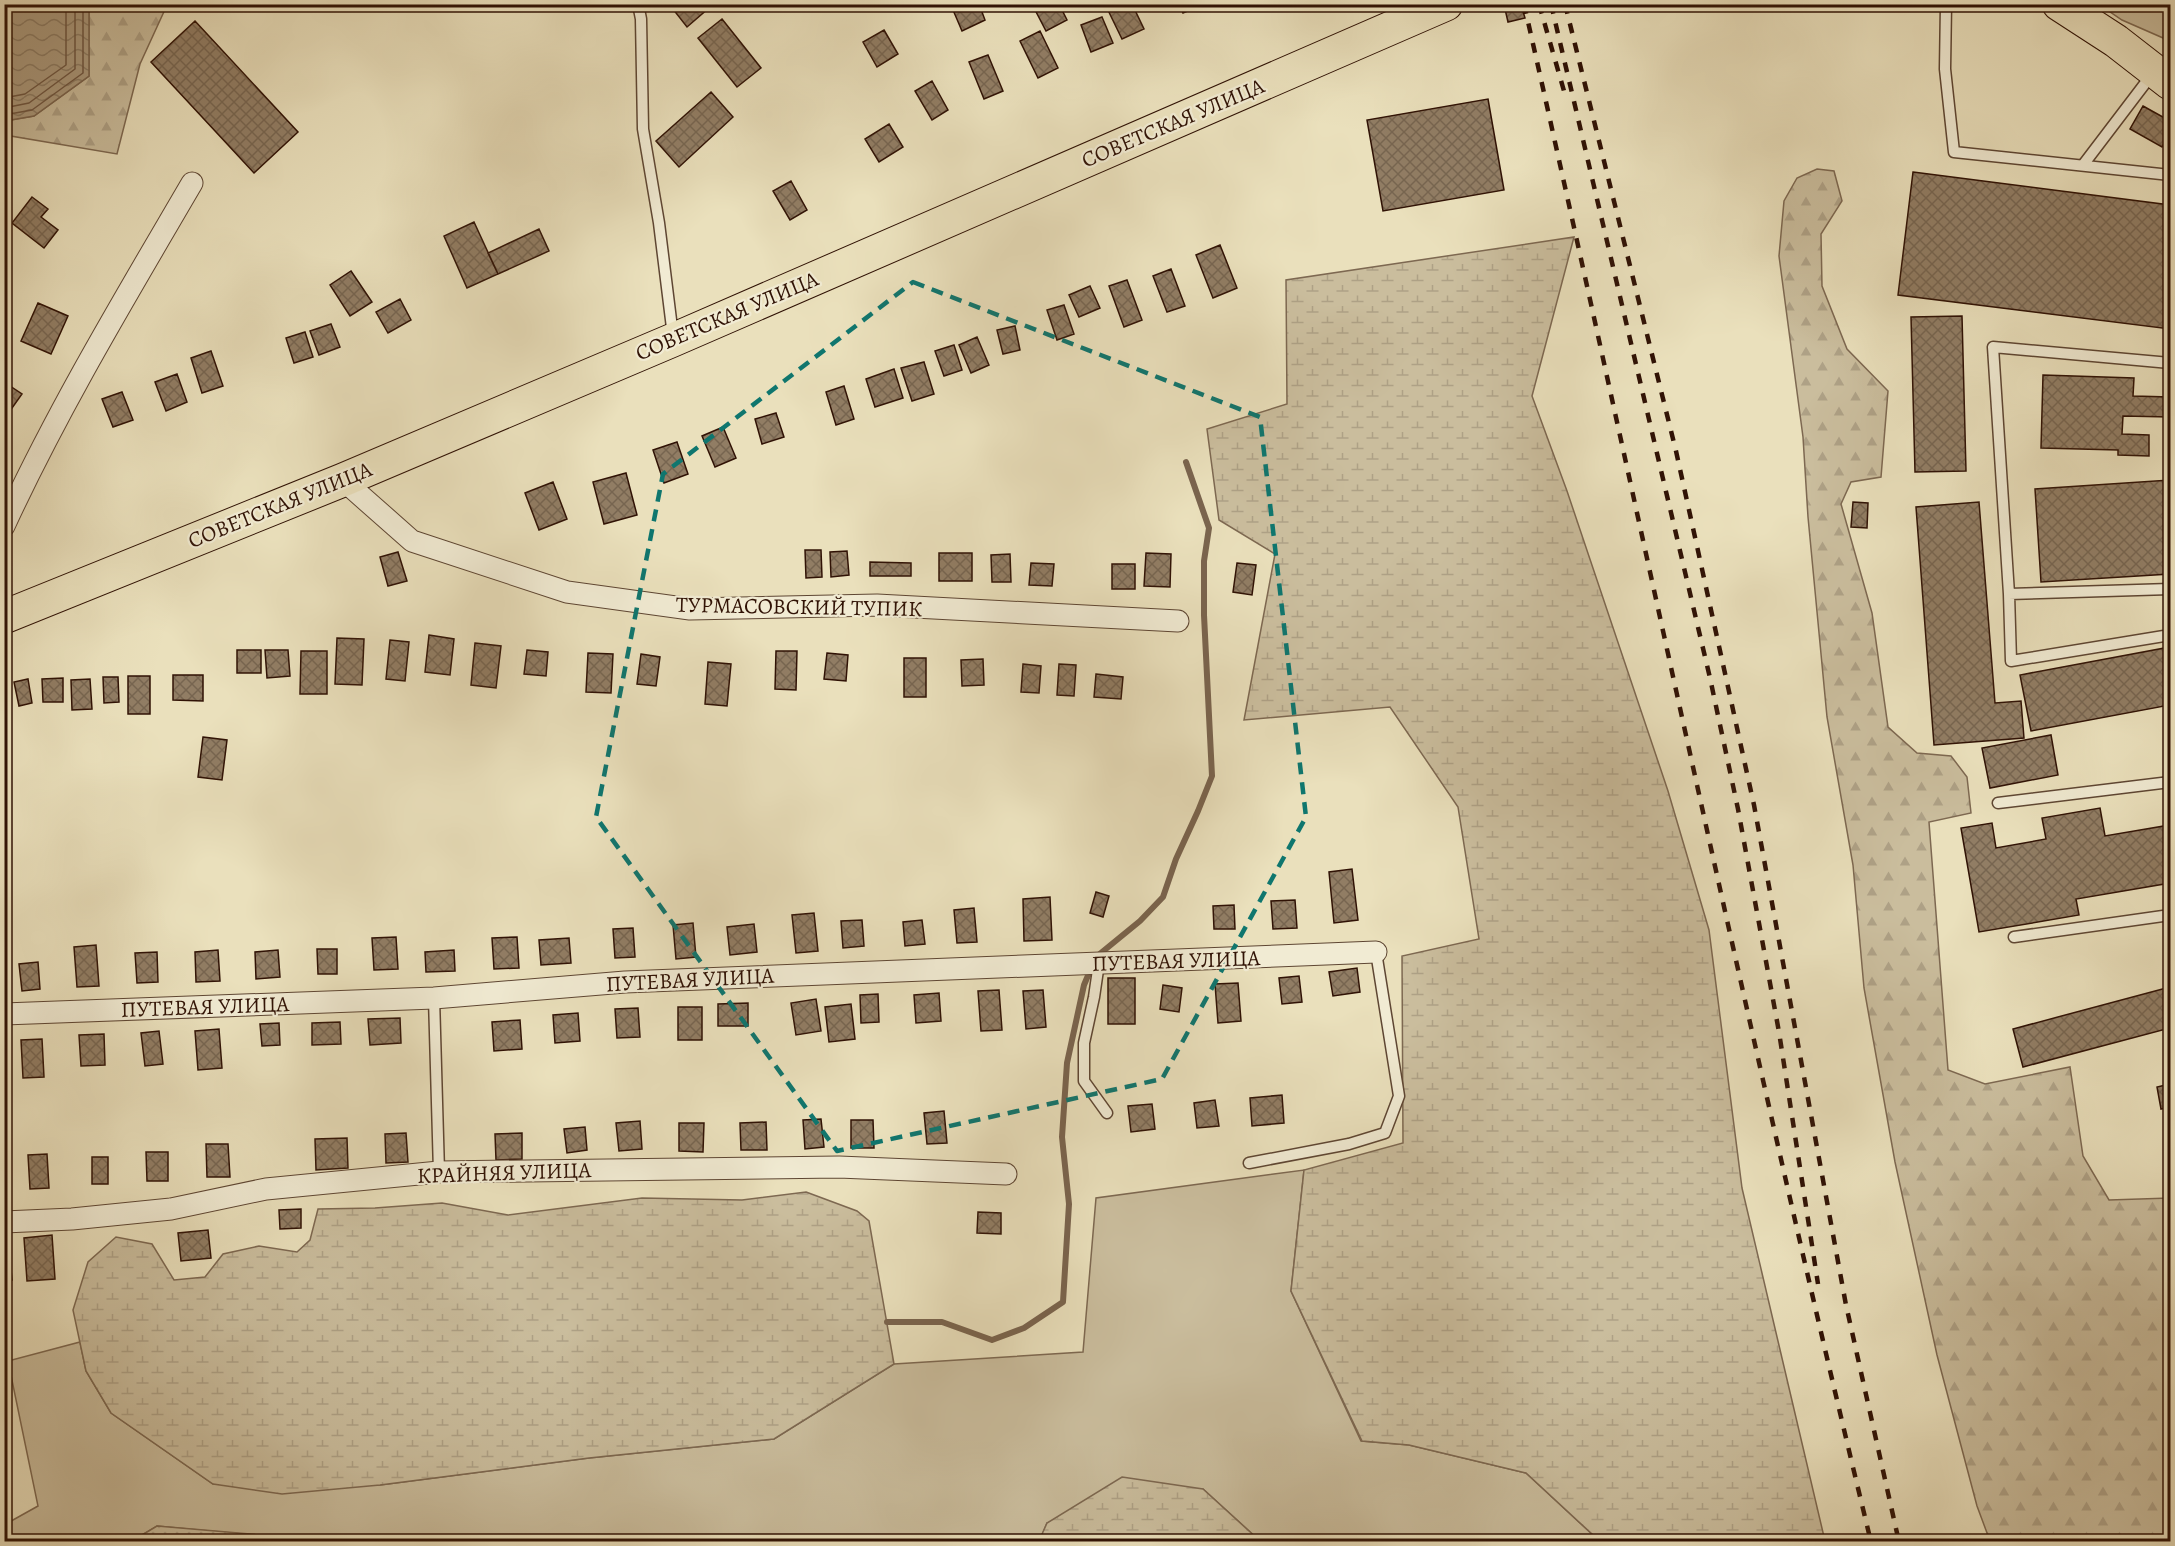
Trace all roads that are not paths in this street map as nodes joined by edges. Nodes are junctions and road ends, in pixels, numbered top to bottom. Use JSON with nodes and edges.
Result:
{"nodes":[{"id":1,"x":638,"y":4,"type":"edge"},
{"id":2,"x":1446,"y":4,"type":"edge"},
{"id":3,"x":1946,"y":4,"type":"edge"},
{"id":4,"x":2059,"y":4,"type":"edge"},
{"id":5,"x":2163,"y":77,"type":"edge"},
{"id":6,"x":2083,"y":165,"type":"junction"},
{"id":7,"x":2170,"y":175,"type":"edge"},
{"id":8,"x":192,"y":183,"type":"dead end"},
{"id":9,"x":673,"y":340,"type":"junction"},
{"id":10,"x":2170,"y":363,"type":"edge"},
{"id":11,"x":343,"y":480,"type":"junction"},
{"id":12,"x":4,"y":526,"type":"edge"},
{"id":13,"x":2170,"y":589,"type":"edge"},
{"id":14,"x":2009,"y":594,"type":"junction"},
{"id":15,"x":4,"y":617,"type":"edge"},
{"id":16,"x":1178,"y":621,"type":"dead end"},
{"id":17,"x":2170,"y":635,"type":"edge"},
{"id":18,"x":2170,"y":782,"type":"edge"},
{"id":19,"x":1998,"y":803,"type":"dead end"},
{"id":20,"x":2170,"y":915,"type":"edge"},
{"id":21,"x":2014,"y":937,"type":"dead end"},
{"id":22,"x":1376,"y":952,"type":"joint"},
{"id":23,"x":1091,"y":964,"type":"junction"},
{"id":24,"x":434,"y":998,"type":"junction"},
{"id":25,"x":4,"y":1014,"type":"edge"},
{"id":26,"x":1107,"y":1113,"type":"dead end"},
{"id":27,"x":1249,"y":1163,"type":"dead end"},
{"id":28,"x":439,"y":1172,"type":"junction"},
{"id":29,"x":1006,"y":1174,"type":"dead end"},
{"id":30,"x":4,"y":1221,"type":"edge"}],
"edges":[{"from":1,"to":9,"type":"lane"},
{"from":2,"to":9,"type":"main road","name":"СОВЕТСКАЯ УЛИЦА"},
{"from":3,"to":6,"type":"lane"},
{"from":4,"to":5,"type":"main road"},
{"from":5,"to":6,"type":"lane"},
{"from":6,"to":7,"type":"lane"},
{"from":8,"to":12,"type":"street"},
{"from":9,"to":11,"type":"main road","name":"СОВЕТСКАЯ УЛИЦА"},
{"from":10,"to":14,"type":"lane"},
{"from":11,"to":15,"type":"main road","name":"СОВЕТСКАЯ УЛИЦА"},
{"from":11,"to":16,"type":"street","name":"ТУРМАСОВСКИЙ ТУПИК"},
{"from":13,"to":14,"type":"lane"},
{"from":14,"to":17,"type":"lane"},
{"from":18,"to":19,"type":"lane"},
{"from":20,"to":21,"type":"lane"},
{"from":22,"to":23,"type":"street","name":"ПУТЕВАЯ УЛИЦА"},
{"from":22,"to":27,"type":"lane"},
{"from":23,"to":24,"type":"street","name":"ПУТЕВАЯ УЛИЦА"},
{"from":23,"to":26,"type":"lane"},
{"from":24,"to":25,"type":"street","name":"ПУТЕВАЯ УЛИЦА"},
{"from":24,"to":28,"type":"lane"},
{"from":28,"to":29,"type":"street","name":"КРАЙНЯЯ УЛИЦА"},
{"from":28,"to":30,"type":"street","name":"КРАЙНЯЯ УЛИЦА"}]}
